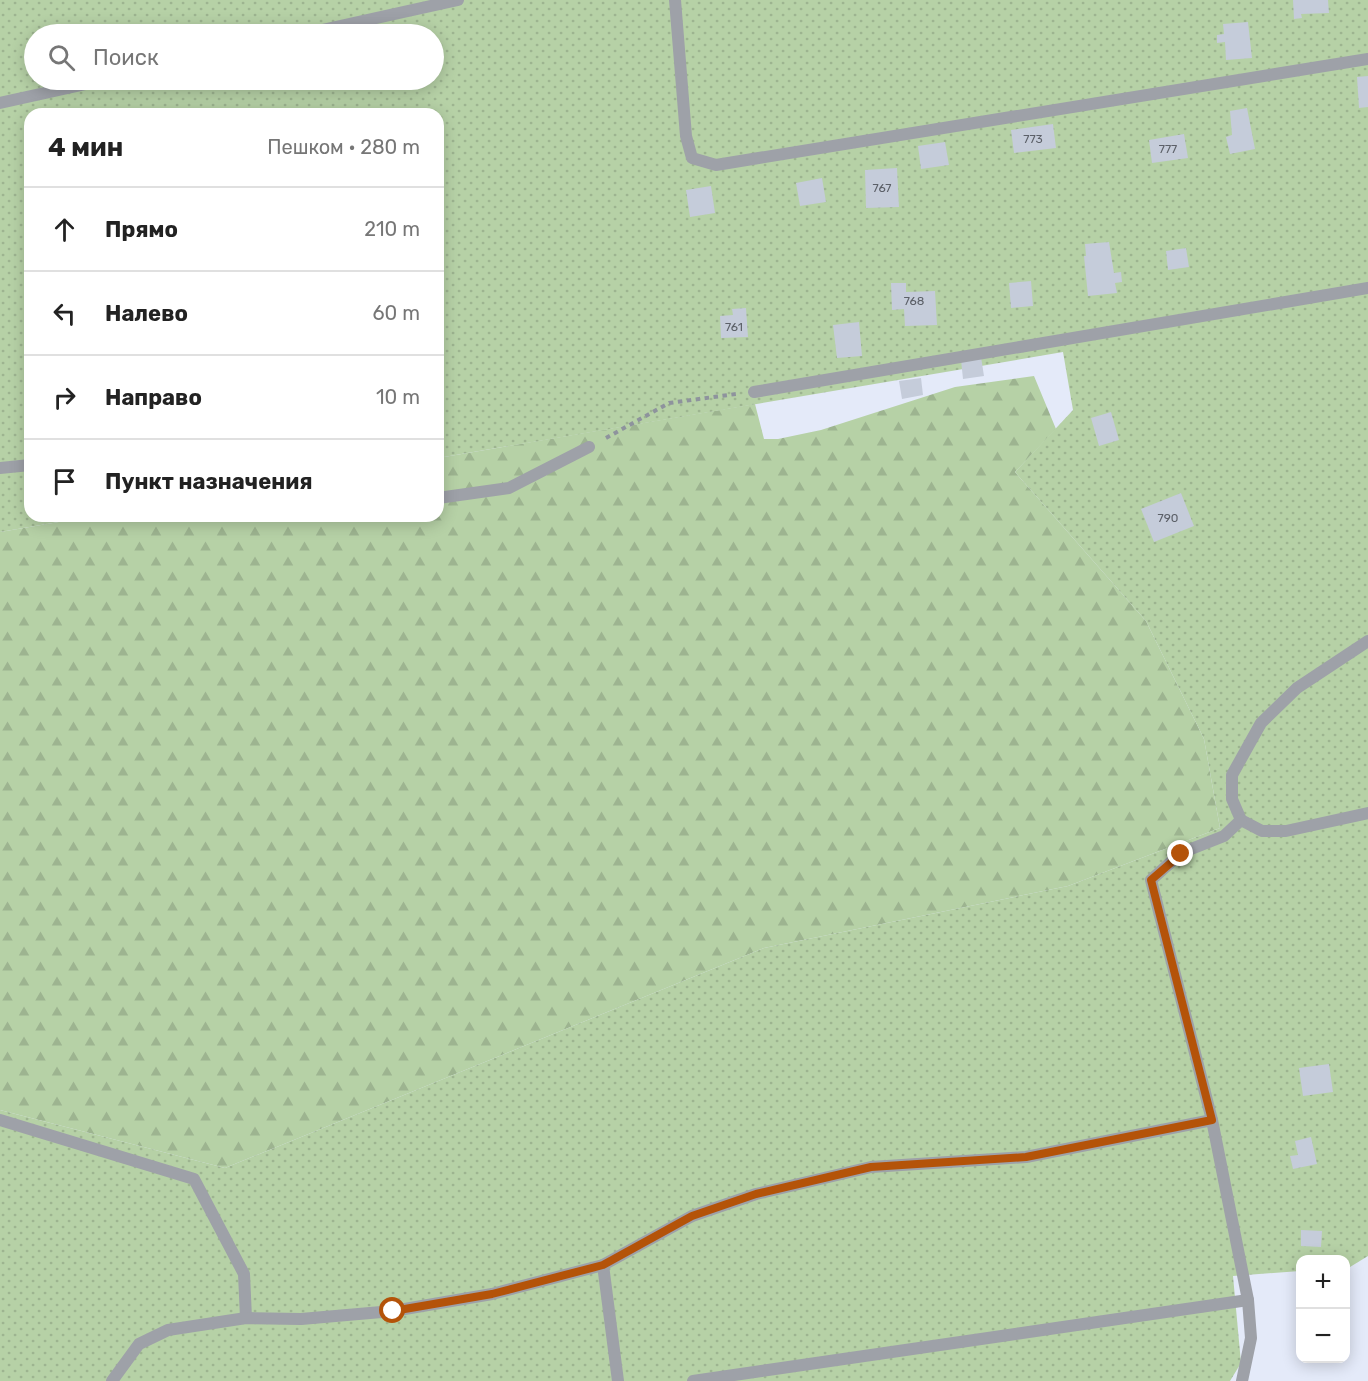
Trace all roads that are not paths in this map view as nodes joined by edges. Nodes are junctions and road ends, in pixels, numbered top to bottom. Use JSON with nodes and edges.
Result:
{"nodes":[{"id":1,"x":458,"y":0,"type":"edge"},
{"id":2,"x":675,"y":0,"type":"edge"},
{"id":3,"x":349,"y":24,"type":"edge"},
{"id":4,"x":1368,"y":59,"type":"edge"},
{"id":5,"x":59,"y":90,"type":"edge"},
{"id":6,"x":0,"y":103,"type":"edge"},
{"id":7,"x":1368,"y":288,"type":"edge"},
{"id":8,"x":754,"y":392,"type":"road end"},
{"id":9,"x":589,"y":447,"type":"road end"},
{"id":10,"x":24,"y":466,"type":"edge"},
{"id":11,"x":0,"y":468,"type":"edge"},
{"id":12,"x":444,"y":497,"type":"edge"},
{"id":13,"x":1368,"y":641,"type":"edge"},
{"id":14,"x":1368,"y":813,"type":"edge"},
{"id":15,"x":1241,"y":820,"type":"junction"},
{"id":16,"x":0,"y":1120,"type":"edge"},
{"id":17,"x":1212,"y":1120,"type":"junction"},
{"id":18,"x":603,"y":1265,"type":"junction"},
{"id":19,"x":1248,"y":1300,"type":"junction"},
{"id":20,"x":246,"y":1318,"type":"junction"},
{"id":21,"x":112,"y":1381,"type":"edge"},
{"id":22,"x":618,"y":1381,"type":"edge"},
{"id":23,"x":693,"y":1381,"type":"edge"},
{"id":24,"x":1242,"y":1381,"type":"edge"}],
"edges":[{"from":1,"to":3,"type":"lane"},
{"from":2,"to":4,"type":"lane"},
{"from":5,"to":6,"type":"lane"},
{"from":7,"to":8,"type":"lane"},
{"from":9,"to":12,"type":"lane"},
{"from":10,"to":11,"type":"lane"},
{"from":13,"to":15,"type":"lane"},
{"from":14,"to":15,"type":"lane"},
{"from":15,"to":17,"type":"lane"},
{"from":16,"to":20,"type":"lane"},
{"from":17,"to":18,"type":"lane"},
{"from":17,"to":19,"type":"lane"},
{"from":18,"to":20,"type":"lane"},
{"from":18,"to":22,"type":"lane"},
{"from":19,"to":23,"type":"lane"},
{"from":19,"to":24,"type":"lane"},
{"from":20,"to":21,"type":"lane"}]}
